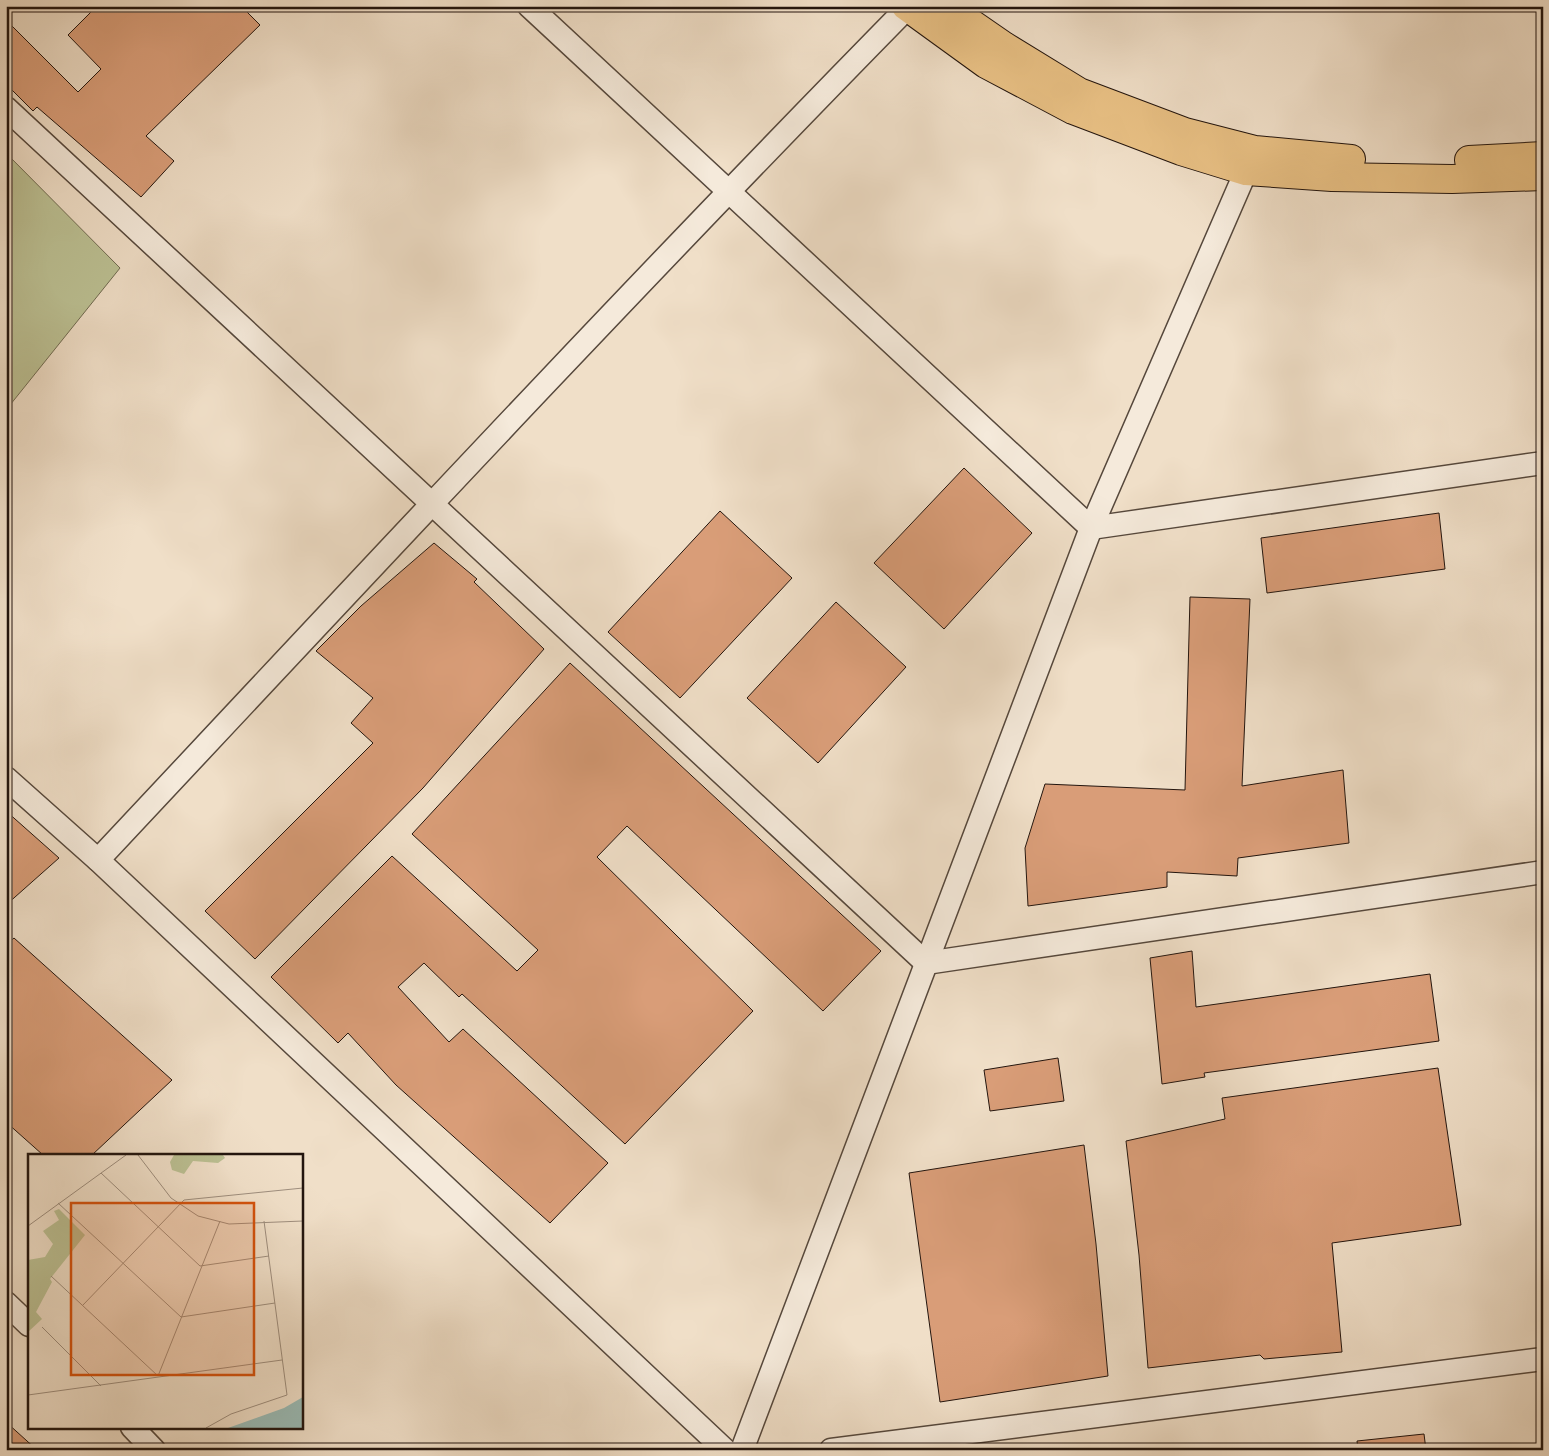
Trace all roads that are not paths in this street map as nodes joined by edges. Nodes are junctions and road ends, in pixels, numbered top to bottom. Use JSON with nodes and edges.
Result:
{"nodes":[{"id":1,"x":529,"y":6,"type":"edge"},
{"id":2,"x":946,"y":6,"type":"edge"},
{"id":3,"x":908,"y":7,"type":"edge"},
{"id":4,"x":6,"y":108,"type":"edge"},
{"id":5,"x":1543,"y":156,"type":"edge"},
{"id":6,"x":1251,"y":160,"type":"junction"},
{"id":7,"x":1543,"y":176,"type":"edge"},
{"id":8,"x":728,"y":192,"type":"junction"},
{"id":9,"x":1543,"y":463,"type":"edge"},
{"id":10,"x":433,"y":502,"type":"junction"},
{"id":11,"x":1091,"y":528,"type":"junction"},
{"id":12,"x":6,"y":778,"type":"edge"},
{"id":13,"x":98,"y":860,"type":"junction"},
{"id":14,"x":1543,"y":872,"type":"edge"},
{"id":15,"x":926,"y":963,"type":"junction"},
{"id":16,"x":6,"y":1303,"type":"edge"},
{"id":17,"x":28,"y":1324,"type":"edge"},
{"id":18,"x":1543,"y":1359,"type":"edge"},
{"id":19,"x":133,"y":1428,"type":"edge"},
{"id":20,"x":154,"y":1450,"type":"edge"},
{"id":21,"x":724,"y":1450,"type":"edge"},
{"id":22,"x":742,"y":1450,"type":"edge"},
{"id":23,"x":831,"y":1450,"type":"edge"}],
"edges":[{"from":1,"to":8,"type":"street"},
{"from":2,"to":6,"type":"highway"},
{"from":3,"to":6,"type":"highway"},
{"from":3,"to":8,"type":"street"},
{"from":4,"to":10,"type":"street"},
{"from":5,"to":6,"type":"highway"},
{"from":6,"to":7,"type":"highway"},
{"from":6,"to":11,"type":"street"},
{"from":8,"to":10,"type":"street"},
{"from":8,"to":11,"type":"street"},
{"from":9,"to":11,"type":"street"},
{"from":10,"to":13,"type":"street"},
{"from":10,"to":15,"type":"street"},
{"from":11,"to":15,"type":"street"},
{"from":12,"to":13,"type":"street"},
{"from":13,"to":21,"type":"street"},
{"from":14,"to":15,"type":"street"},
{"from":15,"to":22,"type":"street"},
{"from":16,"to":17,"type":"street"},
{"from":18,"to":23,"type":"street"},
{"from":19,"to":20,"type":"street"}]}
